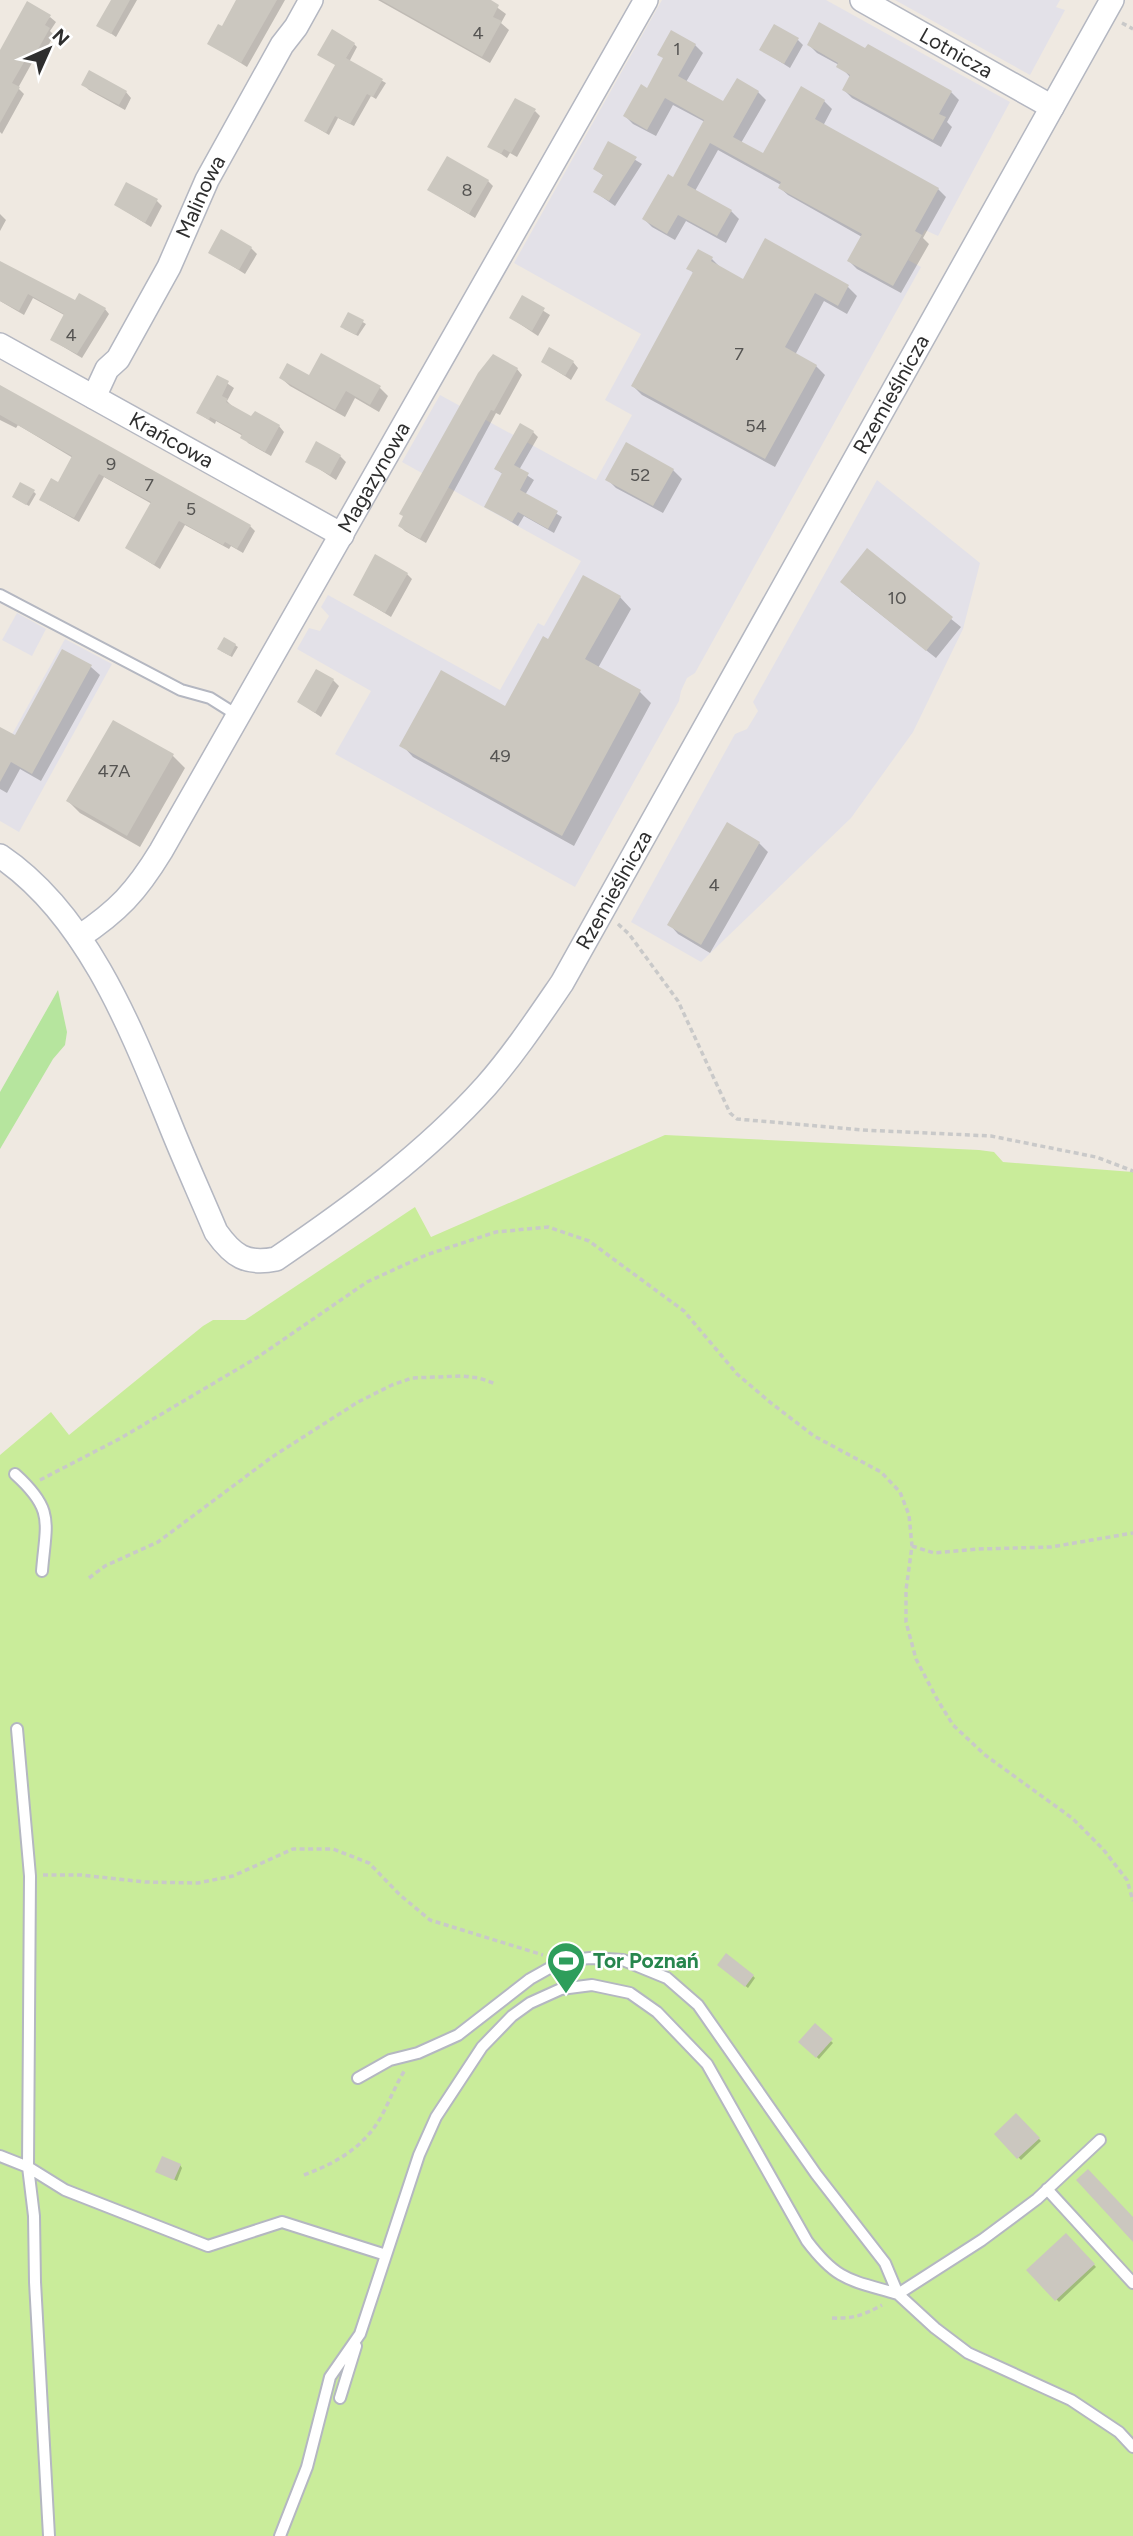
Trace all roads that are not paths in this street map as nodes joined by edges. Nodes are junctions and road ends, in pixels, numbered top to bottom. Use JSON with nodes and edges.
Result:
{"nodes":[{"id":1,"x":311,"y":0,"type":"edge"},
{"id":2,"x":646,"y":0,"type":"edge"},
{"id":3,"x":862,"y":0,"type":"edge"},
{"id":4,"x":1112,"y":0,"type":"edge"},
{"id":5,"x":1052,"y":107,"type":"junction"},
{"id":6,"x":0,"y":345,"type":"edge"},
{"id":7,"x":94,"y":397,"type":"junction"},
{"id":8,"x":342,"y":535,"type":"junction"},
{"id":9,"x":0,"y":595,"type":"edge"},
{"id":10,"x":237,"y":715,"type":"junction"},
{"id":11,"x":0,"y":856,"type":"edge"},
{"id":12,"x":79,"y":937,"type":"junction"},
{"id":13,"x":15,"y":1474,"type":"dead end"},
{"id":14,"x":42,"y":1571,"type":"dead end"},
{"id":15,"x":17,"y":1729,"type":"dead end"},
{"id":16,"x":358,"y":2078,"type":"dead end"},
{"id":17,"x":1100,"y":2140,"type":"dead end"},
{"id":18,"x":0,"y":2156,"type":"edge"},
{"id":19,"x":28,"y":2167,"type":"junction"},
{"id":20,"x":1047,"y":2189,"type":"junction"},
{"id":21,"x":386,"y":2255,"type":"junction"},
{"id":22,"x":1133,"y":2283,"type":"edge"},
{"id":23,"x":898,"y":2294,"type":"junction"},
{"id":24,"x":360,"y":2334,"type":"junction"},
{"id":25,"x":340,"y":2398,"type":"dead end"},
{"id":26,"x":1133,"y":2446,"type":"edge"},
{"id":27,"x":49,"y":2536,"type":"edge"},
{"id":28,"x":280,"y":2536,"type":"edge"}],
"edges":[{"from":1,"to":7,"type":"street","name":"Malinowa"},
{"from":2,"to":8,"type":"street","name":"Magazynowa"},
{"from":3,"to":5,"type":"street","name":"Lotnicza"},
{"from":4,"to":5,"type":"street","name":"Rzemieślnicza"},
{"from":5,"to":12,"type":"street","name":"Rzemieślnicza"},
{"from":6,"to":7,"type":"street","name":"Krańcowa"},
{"from":7,"to":8,"type":"street","name":"Krańcowa"},
{"from":8,"to":10,"type":"street","name":"Magazynowa"},
{"from":9,"to":10,"type":"lane"},
{"from":10,"to":12,"type":"street","name":"Magazynowa"},
{"from":11,"to":12,"type":"street","name":"Rzemieślnicza"},
{"from":13,"to":14,"type":"lane"},
{"from":15,"to":19,"type":"lane"},
{"from":16,"to":23,"type":"lane"},
{"from":17,"to":20,"type":"lane"},
{"from":18,"to":19,"type":"lane"},
{"from":19,"to":21,"type":"lane"},
{"from":19,"to":27,"type":"lane"},
{"from":20,"to":22,"type":"lane"},
{"from":20,"to":23,"type":"lane"},
{"from":21,"to":23,"type":"lane"},
{"from":21,"to":24,"type":"lane"},
{"from":23,"to":26,"type":"lane"},
{"from":24,"to":25,"type":"lane"},
{"from":24,"to":28,"type":"lane"}]}
